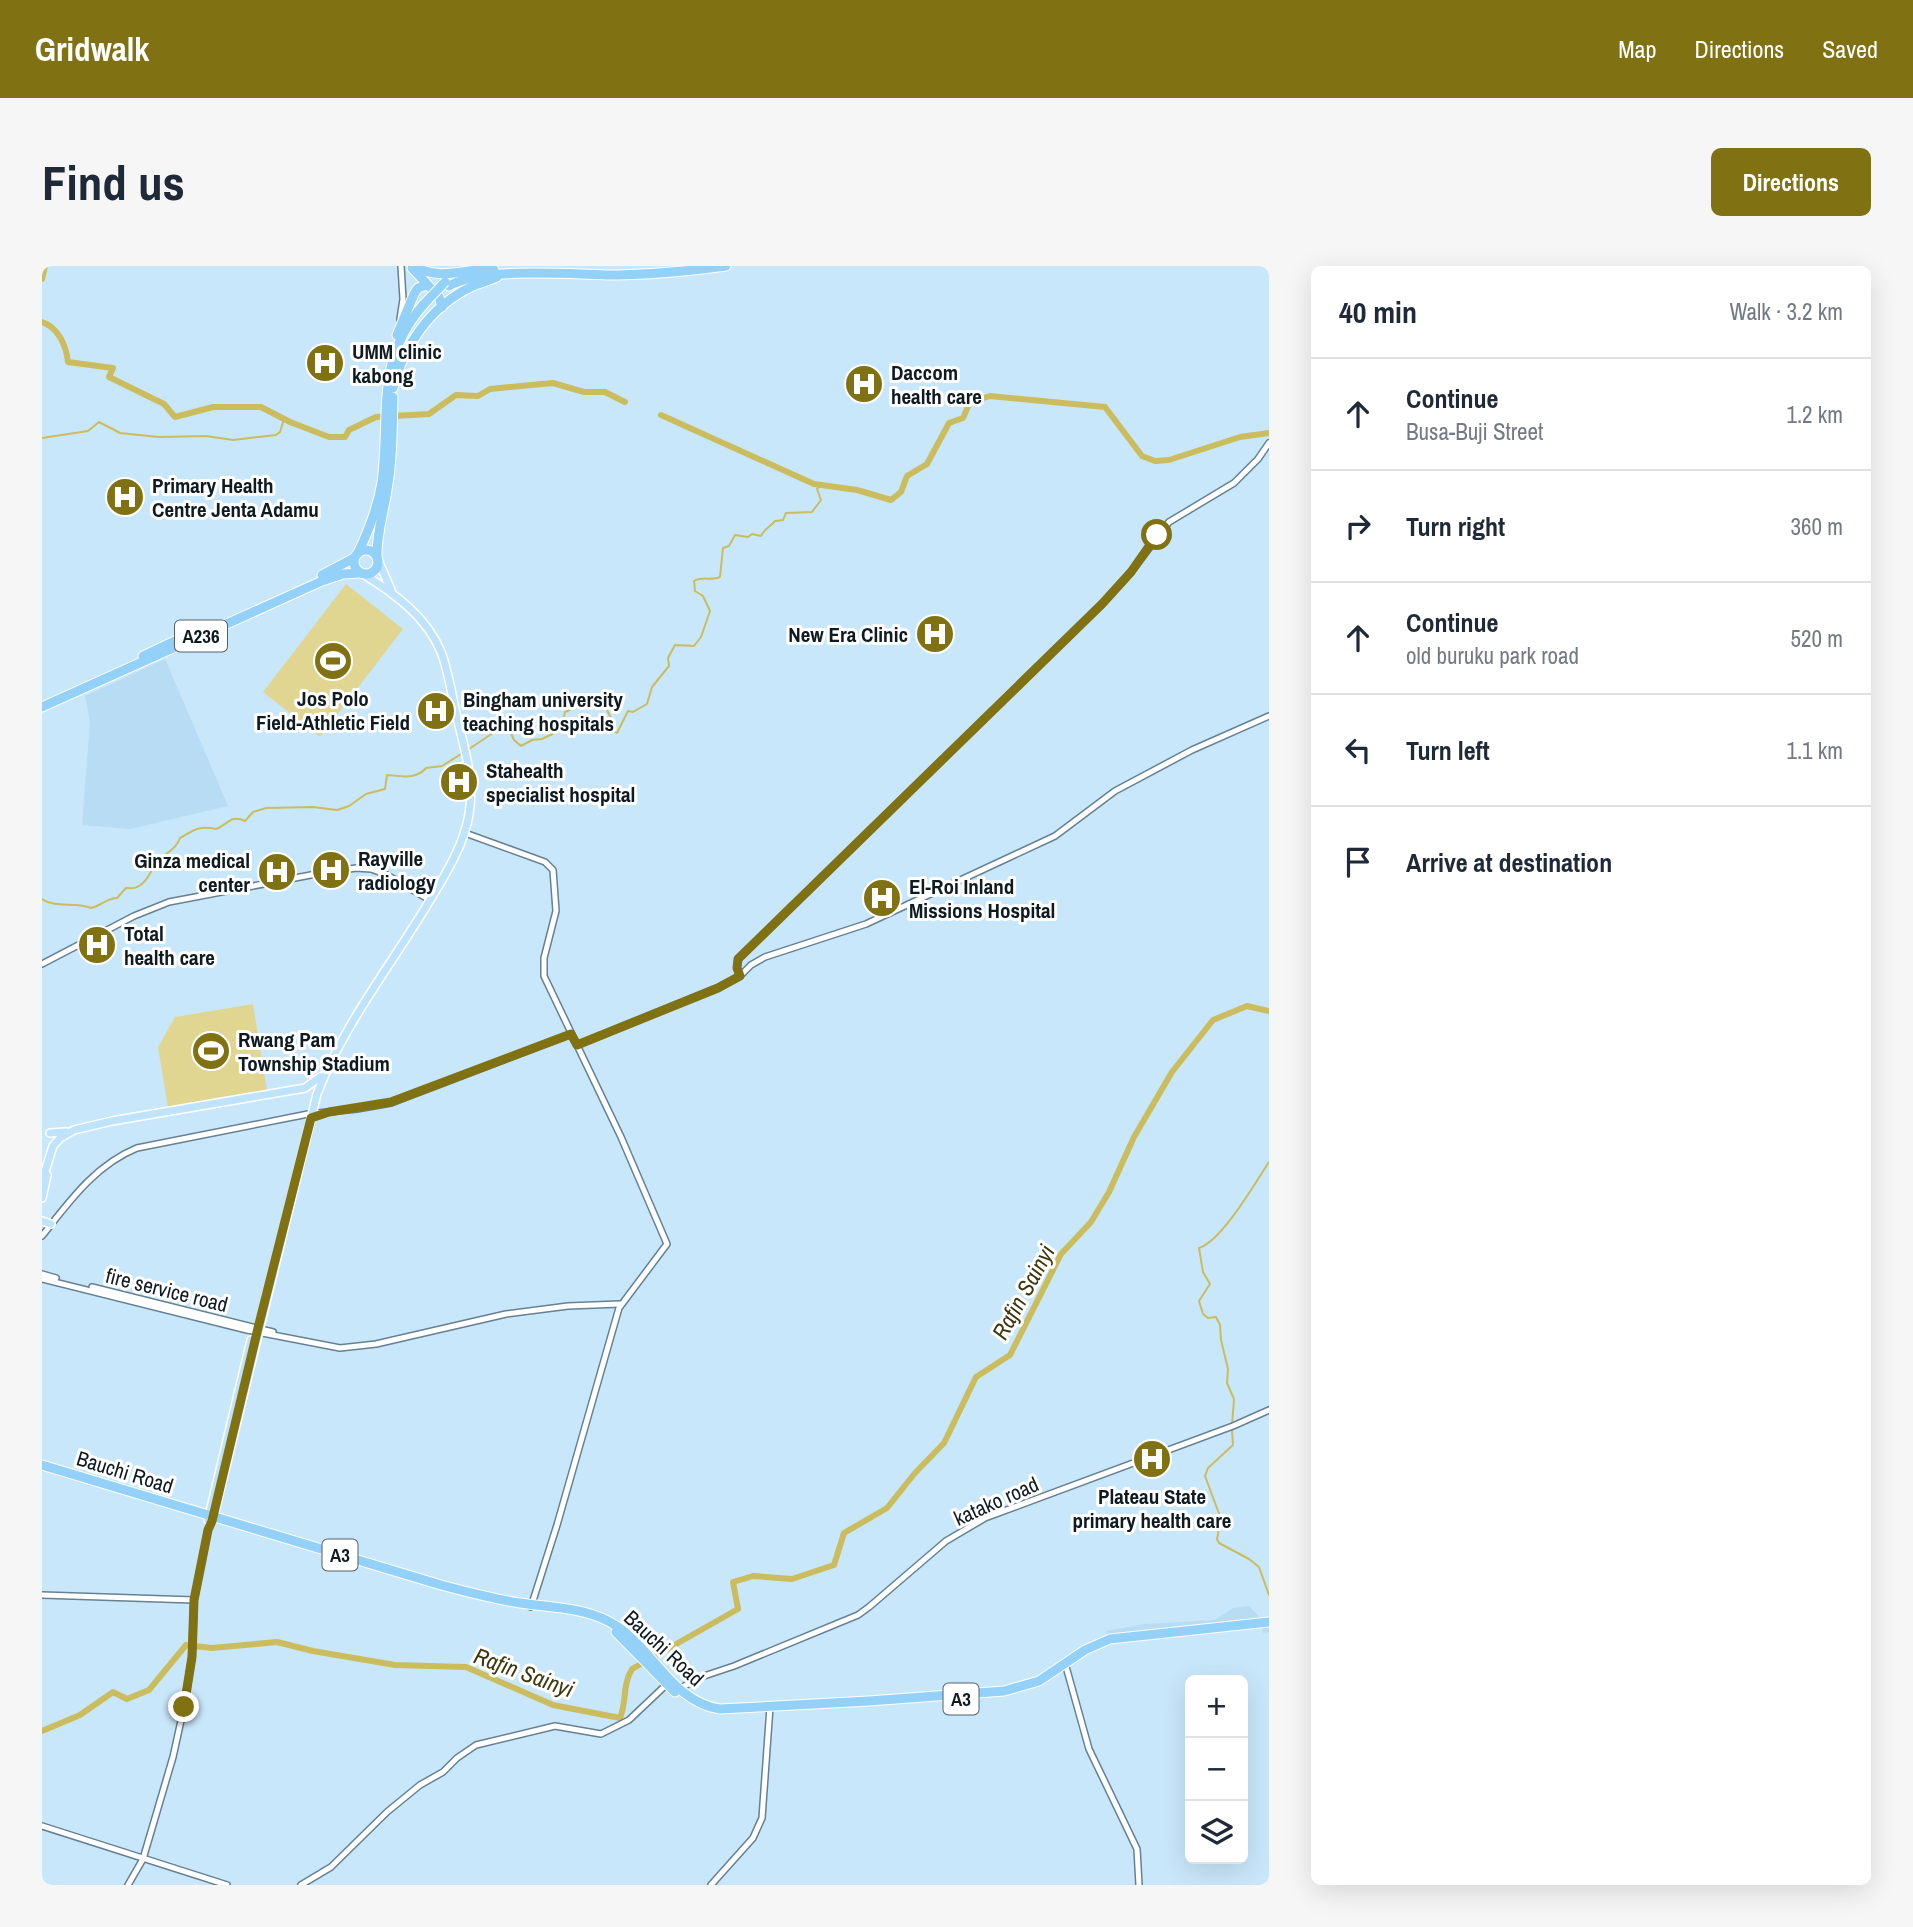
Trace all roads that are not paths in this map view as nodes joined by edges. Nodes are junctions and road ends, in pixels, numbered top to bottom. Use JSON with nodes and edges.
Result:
{"nodes":[{"id":1,"x":401,"y":266,"type":"edge"},
{"id":2,"x":411,"y":266,"type":"edge"},
{"id":3,"x":726,"y":266,"type":"edge"},
{"id":4,"x":686,"y":268,"type":"edge"},
{"id":5,"x":495,"y":270,"type":"junction"},
{"id":6,"x":505,"y":274,"type":"junction"},
{"id":7,"x":447,"y":284,"type":"junction"},
{"id":8,"x":427,"y":285,"type":"junction"},
{"id":9,"x":426,"y":305,"type":"junction"},
{"id":10,"x":442,"y":307,"type":"junction"},
{"id":11,"x":398,"y":333,"type":"junction"},
{"id":12,"x":396,"y":348,"type":"junction"},
{"id":13,"x":393,"y":388,"type":"junction"},
{"id":14,"x":389,"y":409,"type":"junction"},
{"id":15,"x":389,"y":422,"type":"junction"},
{"id":16,"x":1268,"y":445,"type":"edge"},
{"id":17,"x":356,"y":556,"type":"junction"},
{"id":18,"x":377,"y":559,"type":"junction"},
{"id":19,"x":362,"y":574,"type":"junction"},
{"id":20,"x":394,"y":593,"type":"junction"},
{"id":21,"x":42,"y":701,"type":"edge"},
{"id":22,"x":42,"y":707,"type":"edge"},
{"id":23,"x":1269,"y":716,"type":"edge"},
{"id":24,"x":464,"y":833,"type":"junction"},
{"id":25,"x":441,"y":881,"type":"junction"},
{"id":26,"x":422,"y":892,"type":"junction"},
{"id":27,"x":431,"y":898,"type":"junction"},
{"id":28,"x":422,"y":914,"type":"junction"},
{"id":29,"x":42,"y":964,"type":"edge"},
{"id":30,"x":740,"y":976,"type":"junction"},
{"id":31,"x":571,"y":1034,"type":"junction"},
{"id":32,"x":577,"y":1045,"type":"junction"},
{"id":33,"x":332,"y":1058,"type":"junction"},
{"id":34,"x":320,"y":1077,"type":"junction"},
{"id":35,"x":305,"y":1088,"type":"junction"},
{"id":36,"x":313,"y":1095,"type":"junction"},
{"id":37,"x":310,"y":1116,"type":"junction"},
{"id":38,"x":83,"y":1128,"type":"junction"},
{"id":39,"x":74,"y":1130,"type":"junction"},
{"id":40,"x":49,"y":1156,"type":"junction"},
{"id":41,"x":42,"y":1181,"type":"edge"},
{"id":42,"x":42,"y":1198,"type":"edge"},
{"id":43,"x":42,"y":1221,"type":"edge"},
{"id":44,"x":51,"y":1224,"type":"junction"},
{"id":45,"x":42,"y":1236,"type":"edge"},
{"id":46,"x":42,"y":1276,"type":"edge"},
{"id":47,"x":620,"y":1304,"type":"junction"},
{"id":48,"x":255,"y":1330,"type":"junction"},
{"id":49,"x":1269,"y":1410,"type":"edge"},
{"id":50,"x":42,"y":1467,"type":"edge"},
{"id":51,"x":210,"y":1520,"type":"junction"},
{"id":52,"x":42,"y":1595,"type":"edge"},
{"id":53,"x":194,"y":1600,"type":"junction"},
{"id":54,"x":531,"y":1606,"type":"junction"},
{"id":55,"x":1269,"y":1624,"type":"edge"},
{"id":56,"x":1066,"y":1665,"type":"junction"},
{"id":57,"x":656,"y":1668,"type":"junction"},
{"id":58,"x":667,"y":1684,"type":"junction"},
{"id":59,"x":679,"y":1689,"type":"junction"},
{"id":60,"x":770,"y":1709,"type":"junction"},
{"id":61,"x":42,"y":1826,"type":"edge"},
{"id":62,"x":143,"y":1859,"type":"junction"},
{"id":63,"x":128,"y":1885,"type":"edge"},
{"id":64,"x":227,"y":1885,"type":"edge"},
{"id":65,"x":301,"y":1885,"type":"edge"},
{"id":66,"x":711,"y":1885,"type":"edge"},
{"id":67,"x":1139,"y":1885,"type":"edge"}],
"edges":[{"from":1,"to":11,"type":"street"},
{"from":2,"to":5,"type":"highway"},
{"from":2,"to":8,"type":"highway"},
{"from":3,"to":4,"type":"highway"},
{"from":4,"to":5,"type":"highway"},
{"from":4,"to":6,"type":"highway"},
{"from":5,"to":7,"type":"highway"},
{"from":6,"to":7,"type":"highway"},
{"from":6,"to":10,"type":"highway"},
{"from":7,"to":9,"type":"highway","bridge":true},
{"from":8,"to":10,"type":"highway"},
{"from":8,"to":11,"type":"highway"},
{"from":9,"to":12,"type":"highway"},
{"from":9,"to":13,"type":"highway"},
{"from":10,"to":13,"type":"highway"},
{"from":11,"to":12,"type":"highway"},
{"from":12,"to":14,"type":"highway"},
{"from":13,"to":14,"type":"highway"},
{"from":14,"to":15,"type":"highway"},
{"from":15,"to":17,"type":"highway"},
{"from":15,"to":18,"type":"highway"},
{"from":16,"to":30,"type":"street"},
{"from":17,"to":18,"type":"highway"},
{"from":17,"to":19,"type":"highway"},
{"from":17,"to":21,"type":"highway","number":"A236"},
{"from":18,"to":19,"type":"highway"},
{"from":18,"to":20,"type":"main road"},
{"from":19,"to":20,"type":"main road"},
{"from":19,"to":22,"type":"highway","number":"A236"},
{"from":20,"to":24,"type":"main road"},
{"from":23,"to":30,"type":"street"},
{"from":24,"to":25,"type":"main road"},
{"from":24,"to":31,"type":"street"},
{"from":25,"to":26,"type":"main road"},
{"from":25,"to":27,"type":"main road"},
{"from":26,"to":27,"type":"street"},
{"from":26,"to":28,"type":"main road"},
{"from":26,"to":29,"type":"street"},
{"from":27,"to":28,"type":"main road"},
{"from":28,"to":33,"type":"main road"},
{"from":30,"to":32,"type":"street"},
{"from":31,"to":32,"type":"street"},
{"from":31,"to":37,"type":"street"},
{"from":32,"to":47,"type":"street"},
{"from":33,"to":34,"type":"main road"},
{"from":33,"to":37,"type":"main road"},
{"from":34,"to":35,"type":"main road"},
{"from":34,"to":36,"type":"main road"},
{"from":35,"to":36,"type":"main road"},
{"from":35,"to":38,"type":"main road"},
{"from":36,"to":37,"type":"main road"},
{"from":37,"to":44,"type":"street"},
{"from":37,"to":48,"type":"main road"},
{"from":38,"to":39,"type":"main road"},
{"from":38,"to":42,"type":"main road"},
{"from":39,"to":40,"type":"main road"},
{"from":39,"to":40,"type":"main road"},
{"from":40,"to":41,"type":"main road"},
{"from":43,"to":44,"type":"main road"},
{"from":44,"to":45,"type":"street"},
{"from":46,"to":48,"type":"street","name":"fire service road"},
{"from":47,"to":48,"type":"street","name":"fire service road"},
{"from":47,"to":54,"type":"street"},
{"from":48,"to":51,"type":"main road"},
{"from":49,"to":59,"type":"street","name":"katako road"},
{"from":50,"to":51,"type":"highway","name":"Bauchi Road","number":"A3"},
{"from":51,"to":53,"type":"street"},
{"from":51,"to":54,"type":"highway","name":"Bauchi Road","number":"A3"},
{"from":52,"to":53,"type":"street"},
{"from":53,"to":62,"type":"street"},
{"from":54,"to":57,"type":"highway","name":"Bauchi Road","number":"A3"},
{"from":55,"to":56,"type":"highway","name":"Bauchi Road","number":"A3"},
{"from":56,"to":60,"type":"highway","name":"Bauchi Road","number":"A3"},
{"from":56,"to":67,"type":"street"},
{"from":57,"to":58,"type":"highway","name":"Bauchi Road","number":"A3"},
{"from":57,"to":59,"type":"highway","name":"Bauchi Road","number":"A3"},
{"from":58,"to":60,"type":"highway","name":"Bauchi Road","number":"A3"},
{"from":58,"to":65,"type":"street"},
{"from":59,"to":60,"type":"highway","name":"Bauchi Road","number":"A3"},
{"from":60,"to":66,"type":"street"},
{"from":61,"to":62,"type":"street"},
{"from":62,"to":63,"type":"street"},
{"from":62,"to":64,"type":"street"}]}
